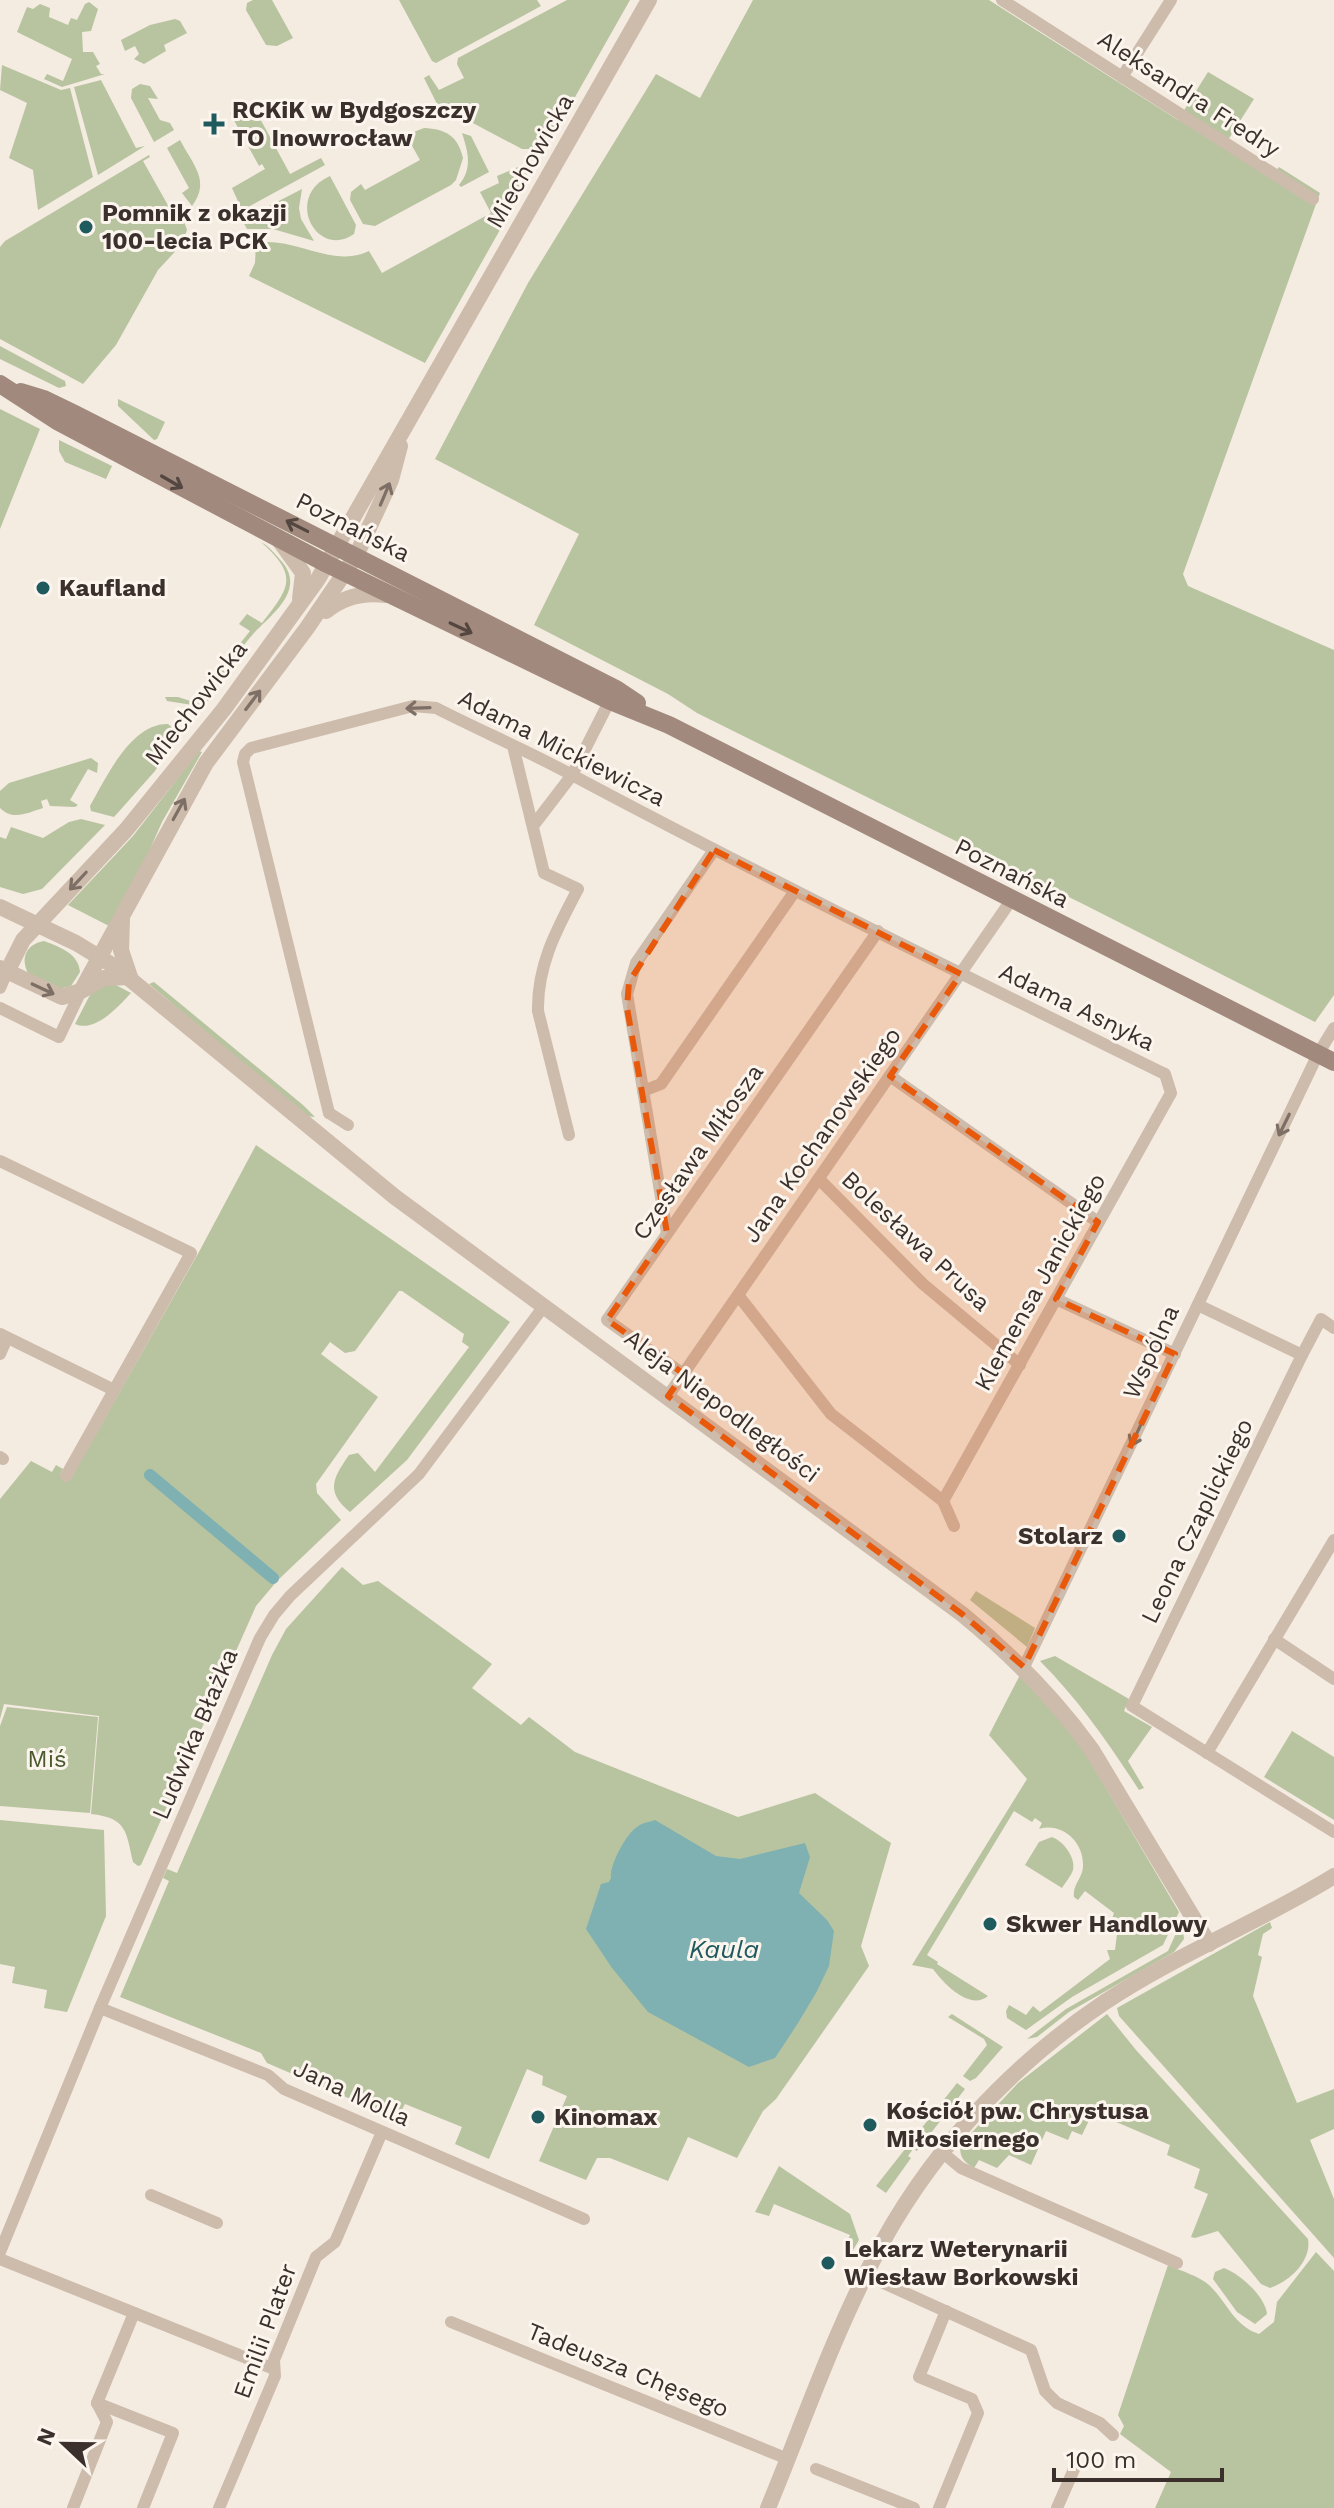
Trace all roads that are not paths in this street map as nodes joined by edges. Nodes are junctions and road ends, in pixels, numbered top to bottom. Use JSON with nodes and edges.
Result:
{"nodes":[{"id":1,"x":649,"y":0,"type":"edge"},
{"id":2,"x":1002,"y":0,"type":"edge"},
{"id":3,"x":1171,"y":0,"type":"edge"},
{"id":4,"x":1122,"y":77,"type":"junction"},
{"id":5,"x":1313,"y":199,"type":"dead end"},
{"id":6,"x":4,"y":386,"type":"edge"},
{"id":7,"x":405,"y":429,"type":"junction"},
{"id":8,"x":278,"y":538,"type":"junction"},
{"id":9,"x":336,"y":545,"type":"junction"},
{"id":10,"x":356,"y":556,"type":"junction"},
{"id":11,"x":327,"y":564,"type":"junction"},
{"id":12,"x":345,"y":573,"type":"junction"},
{"id":13,"x":390,"y":596,"type":"junction"},
{"id":14,"x":298,"y":609,"type":"junction"},
{"id":15,"x":307,"y":628,"type":"junction"},
{"id":16,"x":613,"y":695,"type":"junction"},
{"id":17,"x":513,"y":746,"type":"junction"},
{"id":18,"x":572,"y":775,"type":"junction"},
{"id":19,"x":533,"y":826,"type":"junction"},
{"id":20,"x":714,"y":850,"type":"junction"},
{"id":21,"x":795,"y":891,"type":"junction"},
{"id":22,"x":1012,"y":899,"type":"junction"},
{"id":23,"x":0,"y":907,"type":"edge"},
{"id":24,"x":122,"y":914,"type":"junction"},
{"id":25,"x":38,"y":924,"type":"junction"},
{"id":26,"x":878,"y":931,"type":"junction"},
{"id":27,"x":100,"y":956,"type":"junction"},
{"id":28,"x":4,"y":970,"type":"edge"},
{"id":29,"x":961,"y":974,"type":"junction"},
{"id":30,"x":130,"y":977,"type":"junction"},
{"id":31,"x":0,"y":988,"type":"edge"},
{"id":32,"x":81,"y":991,"type":"junction"},
{"id":33,"x":0,"y":1008,"type":"edge"},
{"id":34,"x":1334,"y":1028,"type":"edge"},
{"id":35,"x":1326,"y":1058,"type":"edge"},
{"id":36,"x":890,"y":1076,"type":"junction"},
{"id":37,"x":1168,"y":1084,"type":"joint"},
{"id":38,"x":643,"y":1091,"type":"junction"},
{"id":39,"x":329,"y":1113,"type":"junction"},
{"id":40,"x":348,"y":1125,"type":"dead end"},
{"id":41,"x":313,"y":1131,"type":"junction"},
{"id":42,"x":569,"y":1135,"type":"dead end"},
{"id":43,"x":0,"y":1161,"type":"edge"},
{"id":44,"x":819,"y":1179,"type":"junction"},
{"id":45,"x":1098,"y":1222,"type":"junction"},
{"id":46,"x":667,"y":1233,"type":"junction"},
{"id":47,"x":738,"y":1295,"type":"junction"},
{"id":48,"x":1056,"y":1299,"type":"junction"},
{"id":49,"x":1198,"y":1305,"type":"junction"},
{"id":50,"x":544,"y":1306,"type":"junction"},
{"id":51,"x":1334,"y":1328,"type":"edge"},
{"id":52,"x":4,"y":1336,"type":"edge"},
{"id":53,"x":0,"y":1354,"type":"edge"},
{"id":54,"x":1175,"y":1354,"type":"junction"},
{"id":55,"x":1302,"y":1355,"type":"junction"},
{"id":56,"x":1020,"y":1365,"type":"junction"},
{"id":57,"x":683,"y":1374,"type":"junction"},
{"id":58,"x":114,"y":1390,"type":"junction"},
{"id":59,"x":668,"y":1396,"type":"junction"},
{"id":60,"x":66,"y":1476,"type":"dead end"},
{"id":61,"x":943,"y":1501,"type":"junction"},
{"id":62,"x":954,"y":1526,"type":"dead end"},
{"id":63,"x":1334,"y":1540,"type":"edge"},
{"id":64,"x":1274,"y":1639,"type":"junction"},
{"id":65,"x":1024,"y":1667,"type":"junction"},
{"id":66,"x":1334,"y":1679,"type":"edge"},
{"id":67,"x":1207,"y":1753,"type":"junction"},
{"id":68,"x":1334,"y":1832,"type":"edge"},
{"id":69,"x":1334,"y":1876,"type":"edge"},
{"id":70,"x":1209,"y":1944,"type":"junction"},
{"id":71,"x":100,"y":2008,"type":"junction"},
{"id":72,"x":382,"y":2132,"type":"junction"},
{"id":73,"x":943,"y":2153,"type":"junction"},
{"id":74,"x":151,"y":2195,"type":"dead end"},
{"id":75,"x":584,"y":2219,"type":"dead end"},
{"id":76,"x":217,"y":2223,"type":"dead end"},
{"id":77,"x":0,"y":2252,"type":"edge"},
{"id":78,"x":0,"y":2259,"type":"edge"},
{"id":79,"x":1177,"y":2263,"type":"dead end"},
{"id":80,"x":866,"y":2275,"type":"junction"},
{"id":81,"x":946,"y":2311,"type":"junction"},
{"id":82,"x":134,"y":2313,"type":"junction"},
{"id":83,"x":451,"y":2322,"type":"dead end"},
{"id":84,"x":274,"y":2369,"type":"junction"},
{"id":85,"x":97,"y":2403,"type":"junction"},
{"id":86,"x":1113,"y":2435,"type":"dead end"},
{"id":87,"x":788,"y":2459,"type":"junction"},
{"id":88,"x":1075,"y":2467,"type":"dead end"},
{"id":89,"x":816,"y":2469,"type":"dead end"},
{"id":90,"x":939,"y":2506,"type":"edge"},
{"id":91,"x":73,"y":2508,"type":"edge"},
{"id":92,"x":143,"y":2508,"type":"edge"},
{"id":93,"x":219,"y":2508,"type":"edge"},
{"id":94,"x":768,"y":2508,"type":"edge"},
{"id":95,"x":914,"y":2508,"type":"edge"},
{"id":96,"x":1057,"y":2508,"type":"edge"}],
"edges":[{"from":1,"to":7,"type":"street","name":"Miechowicka"},
{"from":2,"to":4,"type":"street","name":"Aleksandra Fredry"},
{"from":3,"to":4,"type":"street"},
{"from":4,"to":5,"type":"street","name":"Aleksandra Fredry"},
{"from":6,"to":8,"type":"main road","name":"Poznańska","one_way":true},
{"from":9,"to":6,"type":"main road","name":"Poznańska","one_way":true},
{"from":7,"to":9,"type":"street","name":"Miechowicka"},
{"from":10,"to":7,"type":"street","name":"Miechowicka","one_way":true},
{"from":8,"to":11,"type":"main road","name":"Poznańska"},
{"from":8,"to":14,"type":"street"},
{"from":9,"to":10,"type":"main road","name":"Poznańska"},
{"from":9,"to":11,"type":"street","name":"Miechowicka"},
{"from":10,"to":12,"type":"street","name":"Miechowicka"},
{"from":10,"to":16,"type":"main road","name":"Poznańska"},
{"from":11,"to":12,"type":"main road","name":"Poznańska"},
{"from":11,"to":14,"type":"street","name":"Miechowicka"},
{"from":12,"to":13,"type":"main road","name":"Poznańska"},
{"from":12,"to":15,"type":"street","name":"Miechowicka"},
{"from":13,"to":15,"type":"street"},
{"from":13,"to":16,"type":"main road","name":"Poznańska","one_way":true},
{"from":14,"to":25,"type":"street","name":"Miechowicka","one_way":true},
{"from":24,"to":15,"type":"street","name":"Miechowicka","one_way":true},
{"from":16,"to":18,"type":"street"},
{"from":16,"to":22,"type":"main road","name":"Poznańska"},
{"from":17,"to":18,"type":"street","name":"Adama Mickiewicza"},
{"from":17,"to":19,"type":"street"},
{"from":17,"to":39,"type":"street","name":"Adama Mickiewicza","one_way":true},
{"from":18,"to":19,"type":"street"},
{"from":18,"to":20,"type":"street","name":"Adama Mickiewicza"},
{"from":19,"to":42,"type":"street"},
{"from":20,"to":21,"type":"street","name":"Adama Mickiewicza"},
{"from":20,"to":38,"type":"street"},
{"from":21,"to":26,"type":"street","name":"Adama Mickiewicza"},
{"from":21,"to":38,"type":"street"},
{"from":22,"to":29,"type":"street","name":"Jana Kochanowskiego"},
{"from":22,"to":35,"type":"main road","name":"Poznańska"},
{"from":23,"to":25,"type":"street","name":"Aleja Niepodległości"},
{"from":24,"to":27,"type":"street","name":"Miechowicka"},
{"from":24,"to":30,"type":"street"},
{"from":25,"to":27,"type":"street","name":"Aleja Niepodległości"},
{"from":25,"to":28,"type":"street","name":"Miechowicka"},
{"from":26,"to":29,"type":"street","name":"Adama Mickiewicza"},
{"from":26,"to":46,"type":"street","name":"Czesława Miłosza"},
{"from":27,"to":30,"type":"street","name":"Aleja Niepodległości"},
{"from":27,"to":32,"type":"street","name":"Miechowicka"},
{"from":28,"to":31,"type":"street","name":"Miechowicka"},
{"from":28,"to":32,"type":"street","one_way":true},
{"from":29,"to":36,"type":"street","name":"Jana Kochanowskiego"},
{"from":29,"to":37,"type":"street","name":"Adama Asnyka"},
{"from":30,"to":32,"type":"street"},
{"from":30,"to":41,"type":"street","name":"Aleja Niepodległości"},
{"from":32,"to":33,"type":"street"},
{"from":34,"to":35,"type":"street","name":"Wspólna"},
{"from":35,"to":49,"type":"street","name":"Wspólna","one_way":true},
{"from":36,"to":44,"type":"street","name":"Jana Kochanowskiego"},
{"from":36,"to":45,"type":"street"},
{"from":37,"to":45,"type":"street","name":"Klemensa Janickiego"},
{"from":38,"to":46,"type":"street"},
{"from":39,"to":40,"type":"street"},
{"from":39,"to":41,"type":"street"},
{"from":41,"to":50,"type":"street","name":"Aleja Niepodległości"},
{"from":43,"to":58,"type":"street"},
{"from":44,"to":47,"type":"street","name":"Jana Kochanowskiego"},
{"from":44,"to":56,"type":"street","name":"Bolesława Prusa"},
{"from":45,"to":48,"type":"street","name":"Klemensa Janickiego"},
{"from":46,"to":57,"type":"street","name":"Czesława Miłosza"},
{"from":47,"to":57,"type":"street","name":"Jana Kochanowskiego"},
{"from":47,"to":61,"type":"street"},
{"from":48,"to":54,"type":"street"},
{"from":48,"to":56,"type":"street","name":"Klemensa Janickiego"},
{"from":49,"to":54,"type":"street","name":"Wspólna"},
{"from":49,"to":55,"type":"street"},
{"from":50,"to":59,"type":"street","name":"Aleja Niepodległości"},
{"from":50,"to":71,"type":"street","name":"Ludwika Błażka"},
{"from":51,"to":55,"type":"street","name":"Leona Czaplickiego"},
{"from":52,"to":53,"type":"street"},
{"from":52,"to":58,"type":"street"},
{"from":54,"to":65,"type":"street","name":"Wspólna","one_way":true},
{"from":55,"to":67,"type":"street","name":"Leona Czaplickiego"},
{"from":56,"to":61,"type":"street","name":"Klemensa Janickiego"},
{"from":57,"to":59,"type":"street","name":"Jana Kochanowskiego"},
{"from":58,"to":60,"type":"street"},
{"from":59,"to":65,"type":"street","name":"Aleja Niepodległości"},
{"from":61,"to":62,"type":"street"},
{"from":63,"to":64,"type":"street"},
{"from":64,"to":66,"type":"street"},
{"from":64,"to":67,"type":"street"},
{"from":65,"to":70,"type":"street","name":"Aleja Niepodległości"},
{"from":67,"to":68,"type":"street"},
{"from":69,"to":70,"type":"street"},
{"from":70,"to":73,"type":"street"},
{"from":71,"to":72,"type":"street","name":"Jana Molla"},
{"from":71,"to":77,"type":"street","name":"Ludwika Błażka"},
{"from":72,"to":75,"type":"street","name":"Jana Molla"},
{"from":72,"to":84,"type":"street","name":"Emilii Plater"},
{"from":73,"to":79,"type":"street"},
{"from":73,"to":80,"type":"street"},
{"from":74,"to":76,"type":"street"},
{"from":78,"to":82,"type":"street"},
{"from":80,"to":81,"type":"street"},
{"from":80,"to":87,"type":"street"},
{"from":81,"to":86,"type":"street"},
{"from":81,"to":90,"type":"street"},
{"from":82,"to":84,"type":"street"},
{"from":82,"to":85,"type":"street"},
{"from":83,"to":87,"type":"street","name":"Tadeusza Chęsego"},
{"from":84,"to":93,"type":"street","name":"Emilii Plater"},
{"from":85,"to":91,"type":"street"},
{"from":85,"to":92,"type":"street"},
{"from":87,"to":94,"type":"street"},
{"from":88,"to":96,"type":"street"},
{"from":89,"to":95,"type":"street"}]}
